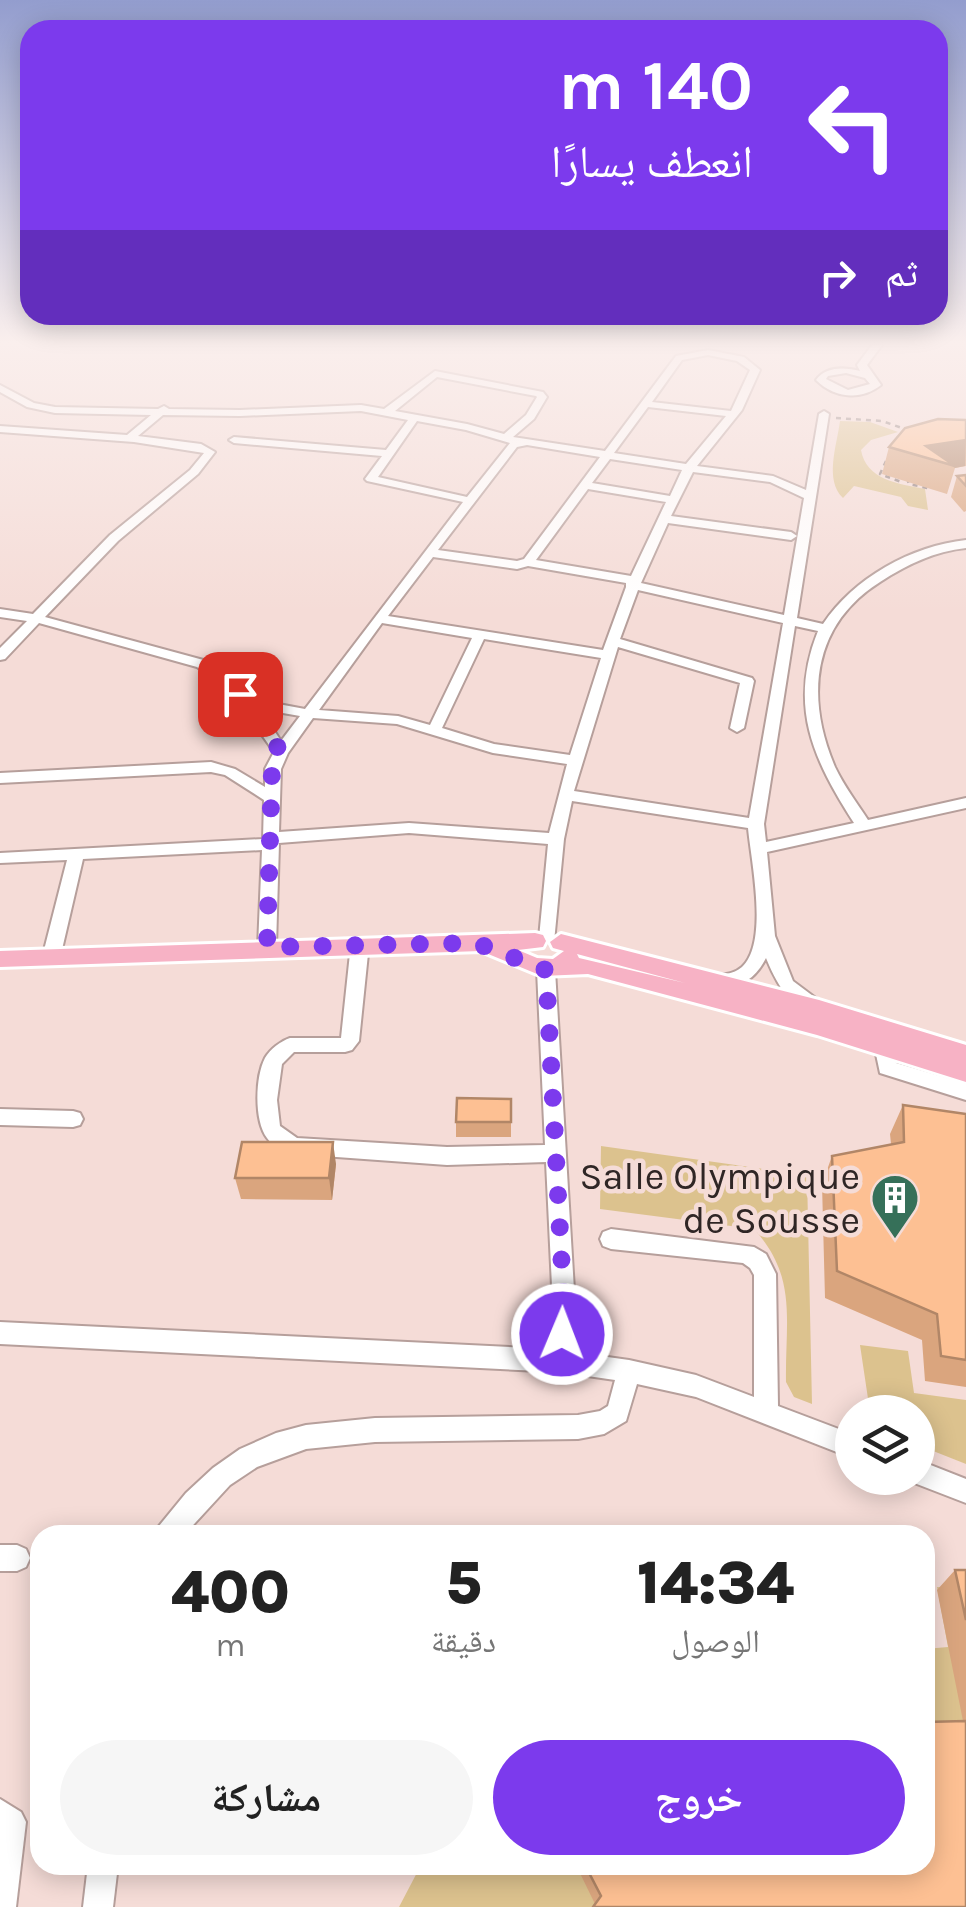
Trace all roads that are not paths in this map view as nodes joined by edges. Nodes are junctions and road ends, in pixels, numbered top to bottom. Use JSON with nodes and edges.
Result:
{"nodes":[{"id":1,"x":67,"y":434,"type":"edge"},
{"id":2,"x":133,"y":434,"type":"edge"},
{"id":3,"x":240,"y":434,"type":"edge"},
{"id":4,"x":403,"y":434,"type":"edge"},
{"id":5,"x":488,"y":434,"type":"edge"},
{"id":6,"x":511,"y":434,"type":"edge"},
{"id":7,"x":622,"y":434,"type":"edge"},
{"id":8,"x":716,"y":434,"type":"edge"},
{"id":9,"x":821,"y":434,"type":"edge"},
{"id":10,"x":506,"y":438,"type":"junction"},
{"id":11,"x":134,"y":439,"type":"junction"},
{"id":12,"x":234,"y":440,"type":"junction"},
{"id":13,"x":520,"y":442,"type":"junction"},
{"id":14,"x":210,"y":452,"type":"junction"},
{"id":15,"x":388,"y":453,"type":"junction"},
{"id":16,"x":606,"y":455,"type":"junction"},
{"id":17,"x":690,"y":468,"type":"junction"},
{"id":18,"x":586,"y":485,"type":"junction"},
{"id":19,"x":810,"y":496,"type":"junction"},
{"id":20,"x":674,"y":500,"type":"junction"},
{"id":21,"x":472,"y":501,"type":"junction"},
{"id":22,"x":667,"y":520,"type":"junction"},
{"id":23,"x":791,"y":536,"type":"dead end"},
{"id":24,"x":966,"y":544,"type":"edge"},
{"id":25,"x":432,"y":553,"type":"junction"},
{"id":26,"x":528,"y":562,"type":"junction"},
{"id":27,"x":632,"y":582,"type":"junction"},
{"id":28,"x":0,"y":613,"type":"edge"},
{"id":29,"x":36,"y":618,"type":"junction"},
{"id":30,"x":379,"y":619,"type":"junction"},
{"id":31,"x":790,"y":619,"type":"junction"},
{"id":32,"x":823,"y":628,"type":"junction"},
{"id":33,"x":479,"y":636,"type":"junction"},
{"id":34,"x":611,"y":648,"type":"junction"},
{"id":35,"x":0,"y":656,"type":"edge"},
{"id":36,"x":249,"y":703,"type":"junction"},
{"id":37,"x":310,"y":714,"type":"junction"},
{"id":38,"x":737,"y":728,"type":"dead end"},
{"id":39,"x":435,"y":729,"type":"junction"},
{"id":40,"x":281,"y":752,"type":"junction"},
{"id":41,"x":574,"y":760,"type":"junction"},
{"id":42,"x":0,"y":778,"type":"edge"},
{"id":43,"x":565,"y":795,"type":"junction"},
{"id":44,"x":274,"y":799,"type":"junction"},
{"id":45,"x":966,"y":803,"type":"edge"},
{"id":46,"x":756,"y":824,"type":"junction"},
{"id":47,"x":864,"y":826,"type":"junction"},
{"id":48,"x":556,"y":838,"type":"junction"},
{"id":49,"x":269,"y":841,"type":"junction"},
{"id":50,"x":756,"y":849,"type":"junction"},
{"id":51,"x":76,"y":855,"type":"junction"},
{"id":52,"x":0,"y":858,"type":"edge"},
{"id":53,"x":766,"y":936,"type":"junction"},
{"id":54,"x":360,"y":944,"type":"junction"},
{"id":55,"x":267,"y":947,"type":"junction"},
{"id":56,"x":546,"y":954,"type":"junction"},
{"id":57,"x":51,"y":958,"type":"junction"},
{"id":58,"x":0,"y":960,"type":"edge"},
{"id":59,"x":710,"y":981,"type":"junction"},
{"id":60,"x":820,"y":1010,"type":"junction"},
{"id":61,"x":883,"y":1045,"type":"junction"},
{"id":62,"x":966,"y":1055,"type":"edge"},
{"id":63,"x":966,"y":1072,"type":"edge"},
{"id":64,"x":966,"y":1092,"type":"edge"},
{"id":65,"x":0,"y":1117,"type":"edge"},
{"id":66,"x":74,"y":1120,"type":"dead end"},
{"id":67,"x":556,"y":1152,"type":"junction"},
{"id":68,"x":611,"y":1239,"type":"dead end"},
{"id":69,"x":0,"y":1332,"type":"edge"},
{"id":70,"x":560,"y":1362,"type":"junction"},
{"id":71,"x":629,"y":1371,"type":"junction"},
{"id":72,"x":766,"y":1411,"type":"junction"},
{"id":73,"x":835,"y":1439,"type":"edge"},
{"id":74,"x":935,"y":1479,"type":"edge"},
{"id":75,"x":966,"y":1491,"type":"edge"},
{"id":76,"x":176,"y":1525,"type":"edge"},
{"id":77,"x":0,"y":1814,"type":"edge"},
{"id":78,"x":102,"y":1875,"type":"edge"},
{"id":79,"x":0,"y":1907,"type":"edge"},
{"id":80,"x":98,"y":1907,"type":"edge"}],
"edges":[{"from":1,"to":11,"type":"street"},
{"from":2,"to":11,"type":"street"},
{"from":3,"to":12,"type":"street"},
{"from":4,"to":15,"type":"street"},
{"from":5,"to":10,"type":"street"},
{"from":6,"to":10,"type":"street"},
{"from":7,"to":16,"type":"street"},
{"from":8,"to":17,"type":"street"},
{"from":9,"to":19,"type":"street"},
{"from":10,"to":13,"type":"street"},
{"from":11,"to":14,"type":"street"},
{"from":12,"to":14,"type":"street"},
{"from":12,"to":15,"type":"street"},
{"from":13,"to":16,"type":"street"},
{"from":13,"to":21,"type":"street"},
{"from":14,"to":29,"type":"street"},
{"from":15,"to":21,"type":"street"},
{"from":16,"to":17,"type":"street"},
{"from":16,"to":18,"type":"street"},
{"from":17,"to":19,"type":"street"},
{"from":17,"to":20,"type":"street"},
{"from":18,"to":20,"type":"street"},
{"from":18,"to":26,"type":"street"},
{"from":19,"to":31,"type":"street"},
{"from":20,"to":22,"type":"street"},
{"from":21,"to":25,"type":"street"},
{"from":22,"to":23,"type":"street"},
{"from":22,"to":27,"type":"street"},
{"from":24,"to":32,"type":"street"},
{"from":25,"to":26,"type":"street"},
{"from":25,"to":30,"type":"street"},
{"from":26,"to":27,"type":"street"},
{"from":27,"to":31,"type":"street"},
{"from":27,"to":34,"type":"street"},
{"from":28,"to":29,"type":"street"},
{"from":29,"to":35,"type":"street"},
{"from":29,"to":36,"type":"street"},
{"from":30,"to":33,"type":"street"},
{"from":30,"to":37,"type":"street"},
{"from":31,"to":32,"type":"street"},
{"from":31,"to":46,"type":"street"},
{"from":32,"to":47,"type":"street"},
{"from":33,"to":34,"type":"street"},
{"from":33,"to":39,"type":"street"},
{"from":34,"to":38,"type":"street"},
{"from":34,"to":41,"type":"street"},
{"from":36,"to":37,"type":"street"},
{"from":36,"to":40,"type":"street"},
{"from":37,"to":39,"type":"street"},
{"from":37,"to":40,"type":"street"},
{"from":39,"to":41,"type":"street"},
{"from":40,"to":44,"type":"street"},
{"from":41,"to":43,"type":"street"},
{"from":42,"to":44,"type":"street"},
{"from":43,"to":46,"type":"street"},
{"from":43,"to":48,"type":"street"},
{"from":44,"to":49,"type":"street"},
{"from":45,"to":47,"type":"street"},
{"from":46,"to":50,"type":"street"},
{"from":47,"to":50,"type":"street"},
{"from":48,"to":49,"type":"street"},
{"from":48,"to":56,"type":"street"},
{"from":49,"to":51,"type":"street"},
{"from":49,"to":55,"type":"street"},
{"from":50,"to":53,"type":"street"},
{"from":51,"to":52,"type":"street"},
{"from":51,"to":57,"type":"street"},
{"from":53,"to":59,"type":"street"},
{"from":53,"to":60,"type":"street"},
{"from":54,"to":55,"type":"main road"},
{"from":54,"to":56,"type":"main road"},
{"from":54,"to":67,"type":"street"},
{"from":55,"to":57,"type":"main road"},
{"from":56,"to":59,"type":"main road"},
{"from":56,"to":61,"type":"main road"},
{"from":56,"to":67,"type":"street"},
{"from":57,"to":58,"type":"main road"},
{"from":59,"to":60,"type":"main road"},
{"from":60,"to":62,"type":"main road"},
{"from":61,"to":63,"type":"main road"},
{"from":61,"to":64,"type":"street"},
{"from":65,"to":66,"type":"street"},
{"from":67,"to":70,"type":"street"},
{"from":68,"to":72,"type":"street"},
{"from":69,"to":70,"type":"street"},
{"from":70,"to":71,"type":"street"},
{"from":71,"to":72,"type":"street"},
{"from":71,"to":76,"type":"street"},
{"from":72,"to":73,"type":"street"},
{"from":74,"to":75,"type":"street"},
{"from":77,"to":79,"type":"street"},
{"from":78,"to":80,"type":"street"}]}
